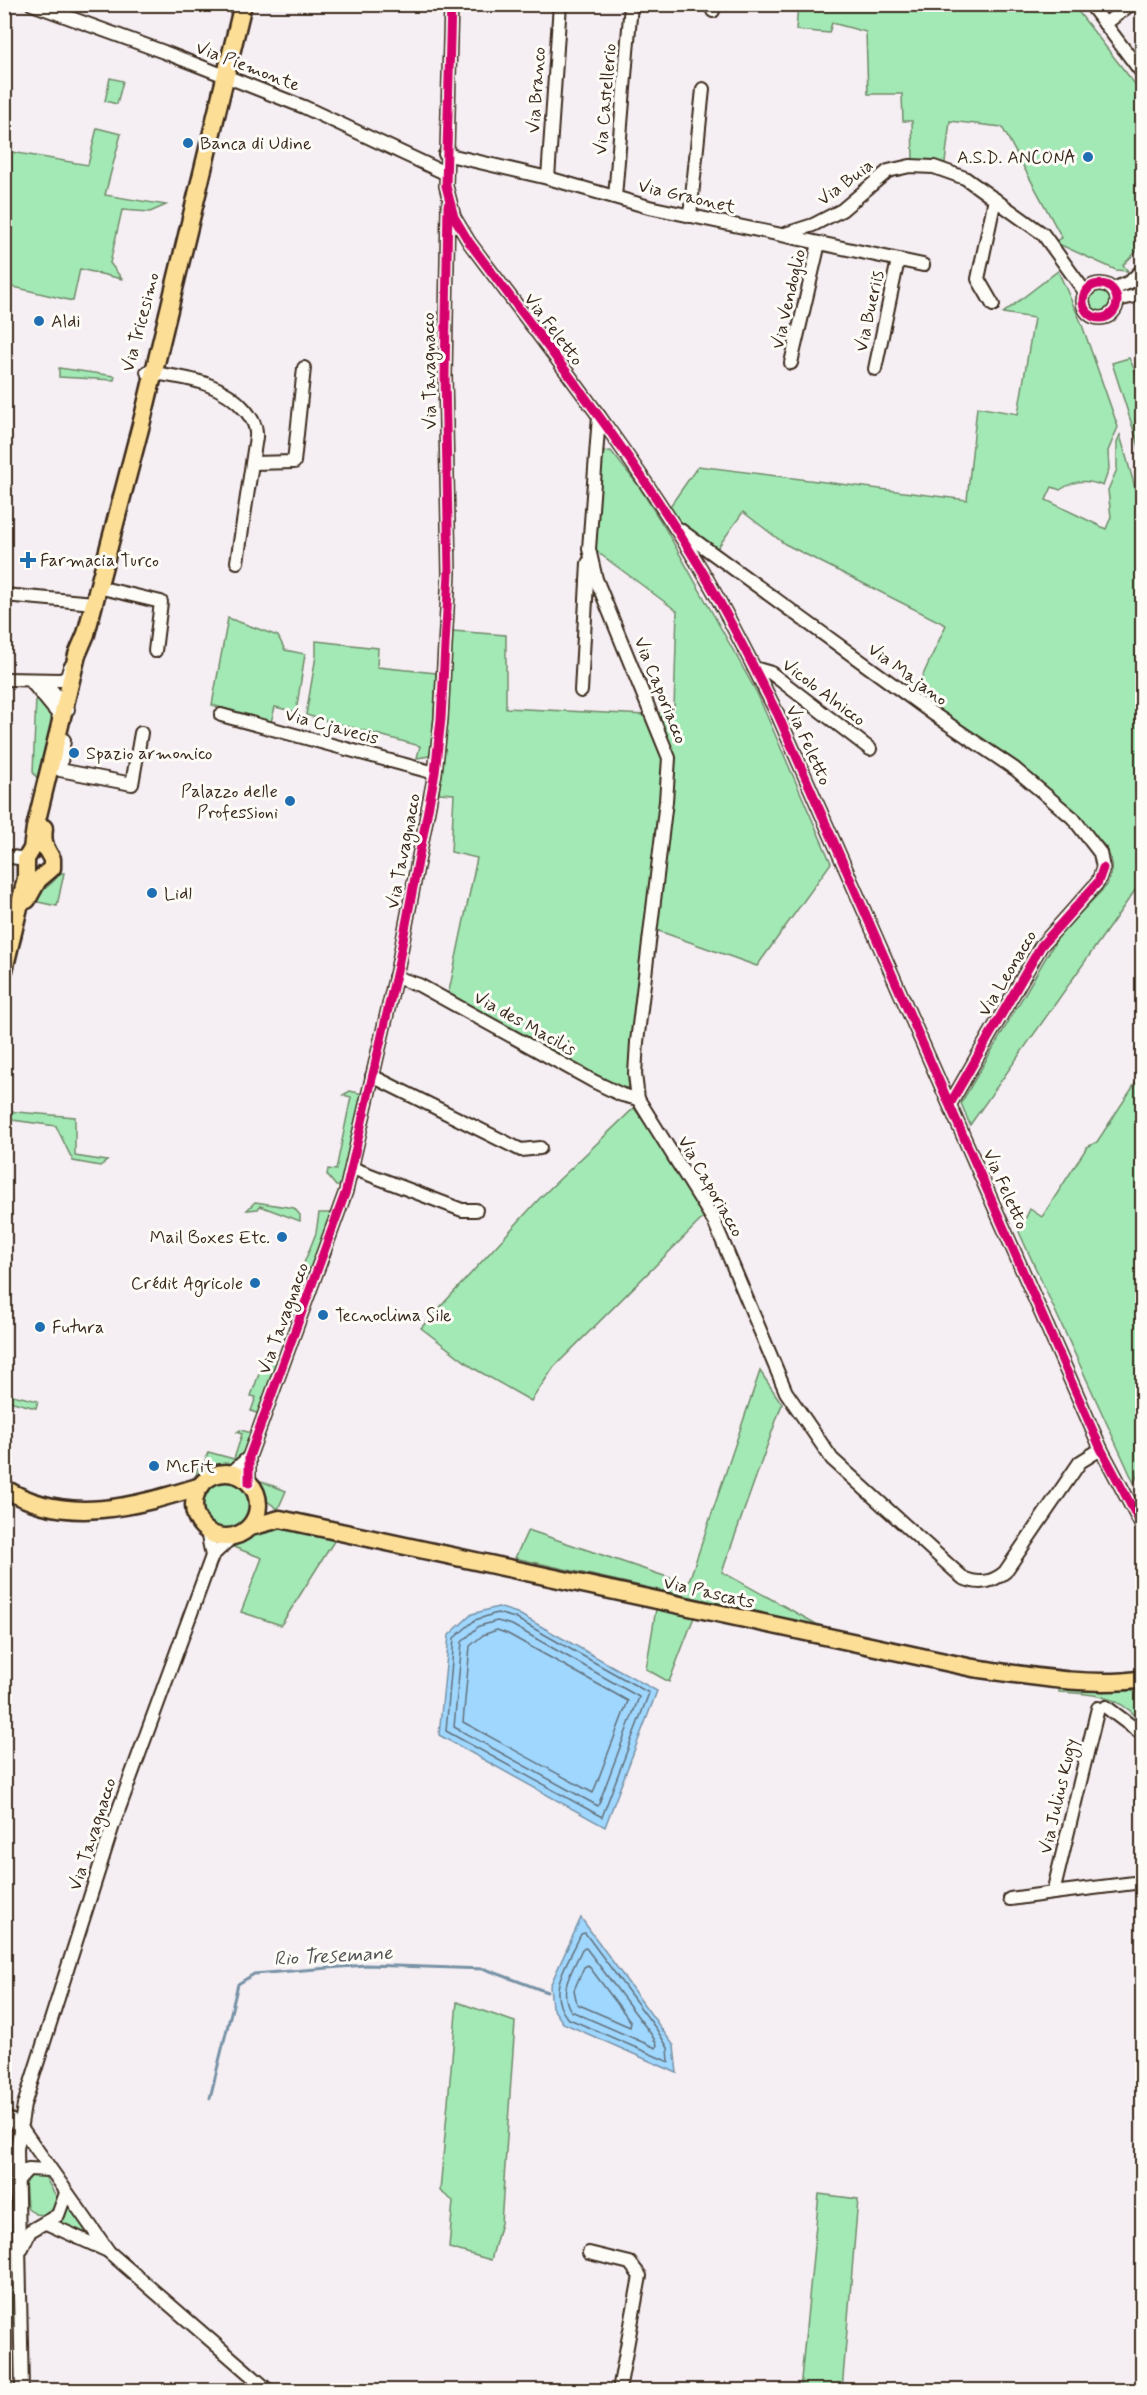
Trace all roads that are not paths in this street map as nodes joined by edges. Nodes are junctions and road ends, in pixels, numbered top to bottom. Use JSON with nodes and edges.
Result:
{"nodes":[{"id":1,"x":32,"y":4,"type":"edge"},
{"id":2,"x":243,"y":4,"type":"edge"},
{"id":3,"x":451,"y":4,"type":"edge"},
{"id":4,"x":560,"y":4,"type":"edge"},
{"id":5,"x":630,"y":4,"type":"edge"},
{"id":6,"x":1090,"y":4,"type":"edge"},
{"id":7,"x":1131,"y":4,"type":"edge"},
{"id":8,"x":1105,"y":24,"type":"junction"},
{"id":9,"x":1143,"y":73,"type":"edge"},
{"id":10,"x":225,"y":77,"type":"junction"},
{"id":11,"x":703,"y":89,"type":"dead end"},
{"id":12,"x":445,"y":154,"type":"junction"},
{"id":13,"x":445,"y":173,"type":"junction"},
{"id":14,"x":548,"y":178,"type":"junction"},
{"id":15,"x":615,"y":197,"type":"junction"},
{"id":16,"x":995,"y":199,"type":"junction"},
{"id":17,"x":448,"y":202,"type":"junction"},
{"id":18,"x":690,"y":216,"type":"junction"},
{"id":19,"x":781,"y":235,"type":"junction"},
{"id":20,"x":468,"y":242,"type":"junction"},
{"id":21,"x":819,"y":243,"type":"junction"},
{"id":22,"x":447,"y":247,"type":"junction"},
{"id":23,"x":898,"y":260,"type":"junction"},
{"id":24,"x":923,"y":265,"type":"dead end"},
{"id":25,"x":1143,"y":270,"type":"edge"},
{"id":26,"x":1085,"y":292,"type":"junction"},
{"id":27,"x":1115,"y":294,"type":"junction"},
{"id":28,"x":1141,"y":294,"type":"edge"},
{"id":29,"x":993,"y":305,"type":"dead end"},
{"id":30,"x":791,"y":363,"type":"dead end"},
{"id":31,"x":304,"y":368,"type":"dead end"},
{"id":32,"x":875,"y":369,"type":"dead end"},
{"id":33,"x":150,"y":372,"type":"junction"},
{"id":34,"x":599,"y":416,"type":"junction"},
{"id":35,"x":253,"y":463,"type":"junction"},
{"id":36,"x":673,"y":525,"type":"junction"},
{"id":37,"x":589,"y":549,"type":"junction"},
{"id":38,"x":237,"y":562,"type":"dead end"},
{"id":39,"x":4,"y":595,"type":"edge"},
{"id":40,"x":96,"y":595,"type":"junction"},
{"id":41,"x":83,"y":639,"type":"junction"},
{"id":42,"x":155,"y":651,"type":"dead end"},
{"id":43,"x":754,"y":668,"type":"junction"},
{"id":44,"x":4,"y":679,"type":"edge"},
{"id":45,"x":36,"y":680,"type":"junction"},
{"id":46,"x":581,"y":691,"type":"dead end"},
{"id":47,"x":65,"y":706,"type":"junction"},
{"id":48,"x":220,"y":714,"type":"dead end"},
{"id":49,"x":61,"y":724,"type":"junction"},
{"id":50,"x":141,"y":733,"type":"dead end"},
{"id":51,"x":870,"y":749,"type":"dead end"},
{"id":52,"x":60,"y":770,"type":"junction"},
{"id":53,"x":435,"y":773,"type":"junction"},
{"id":54,"x":4,"y":856,"type":"edge"},
{"id":55,"x":34,"y":862,"type":"junction"},
{"id":56,"x":1103,"y":868,"type":"joint"},
{"id":57,"x":6,"y":962,"type":"edge"},
{"id":58,"x":395,"y":977,"type":"junction"},
{"id":59,"x":372,"y":1076,"type":"junction"},
{"id":60,"x":638,"y":1099,"type":"junction"},
{"id":61,"x":950,"y":1104,"type":"junction"},
{"id":62,"x":540,"y":1148,"type":"dead end"},
{"id":63,"x":352,"y":1168,"type":"junction"},
{"id":64,"x":476,"y":1210,"type":"dead end"},
{"id":65,"x":1101,"y":1449,"type":"junction"},
{"id":66,"x":249,"y":1457,"type":"junction"},
{"id":67,"x":230,"y":1474,"type":"junction"},
{"id":68,"x":201,"y":1486,"type":"junction"},
{"id":69,"x":4,"y":1488,"type":"edge"},
{"id":70,"x":253,"y":1491,"type":"junction"},
{"id":71,"x":4,"y":1500,"type":"edge"},
{"id":72,"x":152,"y":1501,"type":"junction"},
{"id":73,"x":52,"y":1509,"type":"junction"},
{"id":74,"x":280,"y":1518,"type":"junction"},
{"id":75,"x":202,"y":1525,"type":"junction"},
{"id":76,"x":1143,"y":1526,"type":"edge"},
{"id":77,"x":250,"y":1527,"type":"junction"},
{"id":78,"x":232,"y":1537,"type":"junction"},
{"id":79,"x":212,"y":1556,"type":"junction"},
{"id":80,"x":1139,"y":1681,"type":"edge"},
{"id":81,"x":1143,"y":1734,"type":"edge"},
{"id":82,"x":1143,"y":1882,"type":"edge"},
{"id":83,"x":1053,"y":1893,"type":"junction"},
{"id":84,"x":1010,"y":1899,"type":"dead end"},
{"id":85,"x":24,"y":2105,"type":"junction"},
{"id":86,"x":4,"y":2116,"type":"edge"},
{"id":87,"x":21,"y":2127,"type":"junction"},
{"id":88,"x":17,"y":2149,"type":"junction"},
{"id":89,"x":49,"y":2170,"type":"junction"},
{"id":90,"x":18,"y":2180,"type":"junction"},
{"id":91,"x":66,"y":2193,"type":"junction"},
{"id":92,"x":18,"y":2206,"type":"junction"},
{"id":93,"x":44,"y":2223,"type":"junction"},
{"id":94,"x":21,"y":2252,"type":"junction"},
{"id":95,"x":109,"y":2252,"type":"junction"},
{"id":96,"x":589,"y":2253,"type":"dead end"},
{"id":97,"x":22,"y":2391,"type":"edge"},
{"id":98,"x":268,"y":2391,"type":"edge"},
{"id":99,"x":619,"y":2391,"type":"edge"}],
"edges":[{"from":1,"to":10,"type":"street","name":"Via Piemonte"},
{"from":2,"to":10,"type":"main road","name":"Via Tricesimo"},
{"from":3,"to":12,"type":"street","name":"Via Feletto"},
{"from":4,"to":14,"type":"street","name":"Via Branco"},
{"from":5,"to":15,"type":"street","name":"Via Castellerio"},
{"from":6,"to":8,"type":"street"},
{"from":7,"to":8,"type":"street"},
{"from":8,"to":9,"type":"street"},
{"from":10,"to":13,"type":"street","name":"Via Piemonte"},
{"from":10,"to":33,"type":"main road","name":"Via Tricesimo"},
{"from":11,"to":18,"type":"street"},
{"from":12,"to":13,"type":"street","name":"Via Feletto"},
{"from":12,"to":14,"type":"street","name":"Via Graonet"},
{"from":13,"to":17,"type":"street","name":"Via Feletto"},
{"from":14,"to":15,"type":"street","name":"Via Graonet"},
{"from":15,"to":18,"type":"street","name":"Via Graonet"},
{"from":16,"to":19,"type":"street","name":"Via Buia"},
{"from":16,"to":26,"type":"street","name":"Via Buia"},
{"from":16,"to":29,"type":"street"},
{"from":17,"to":20,"type":"street","name":"Via Feletto"},
{"from":17,"to":22,"type":"street","name":"Via Tavagnacco"},
{"from":18,"to":19,"type":"street","name":"Via Graonet"},
{"from":19,"to":21,"type":"street","name":"Via Graonet"},
{"from":20,"to":22,"type":"street"},
{"from":20,"to":34,"type":"street","name":"Via Feletto"},
{"from":21,"to":23,"type":"street","name":"Via Graonet"},
{"from":21,"to":30,"type":"street","name":"Via Vendoglio"},
{"from":22,"to":53,"type":"street","name":"Via Tavagnacco"},
{"from":23,"to":24,"type":"street","name":"Via Graonet"},
{"from":23,"to":32,"type":"street","name":"Via Bueriis"},
{"from":25,"to":27,"type":"street"},
{"from":26,"to":27,"type":"street"},
{"from":26,"to":27,"type":"street"},
{"from":27,"to":28,"type":"street"},
{"from":31,"to":35,"type":"street"},
{"from":33,"to":35,"type":"street"},
{"from":33,"to":40,"type":"main road","name":"Via Tricesimo"},
{"from":34,"to":36,"type":"street","name":"Via Feletto"},
{"from":34,"to":37,"type":"street","name":"Via Caporiacco"},
{"from":35,"to":38,"type":"street"},
{"from":36,"to":43,"type":"street","name":"Via Feletto"},
{"from":36,"to":56,"type":"street","name":"Via Majano"},
{"from":37,"to":46,"type":"street","name":"Via Caporiacco"},
{"from":37,"to":60,"type":"street","name":"Via Caporiacco"},
{"from":39,"to":40,"type":"street"},
{"from":40,"to":41,"type":"main road","name":"Via Tricesimo"},
{"from":40,"to":42,"type":"street"},
{"from":41,"to":45,"type":"street"},
{"from":41,"to":47,"type":"main road","name":"Via Tricesimo"},
{"from":41,"to":52,"type":"main road","name":"Via Tricesimo"},
{"from":43,"to":51,"type":"street","name":"Vicolo Alnicco"},
{"from":43,"to":61,"type":"street","name":"Via Feletto"},
{"from":44,"to":45,"type":"street"},
{"from":45,"to":47,"type":"street"},
{"from":45,"to":49,"type":"street"},
{"from":47,"to":49,"type":"main road","name":"Via Tricesimo"},
{"from":47,"to":52,"type":"street","name":"Via Tricesimo"},
{"from":48,"to":53,"type":"street","name":"Via Cjavecis"},
{"from":49,"to":55,"type":"main road","name":"Via Tricesimo"},
{"from":50,"to":52,"type":"street"},
{"from":52,"to":55,"type":"main road","name":"Via Tricesimo"},
{"from":53,"to":58,"type":"street","name":"Via Tavagnacco"},
{"from":54,"to":55,"type":"street"},
{"from":55,"to":57,"type":"main road","name":"Via Tricesimo"},
{"from":56,"to":61,"type":"street","name":"Via Leonacco"},
{"from":58,"to":59,"type":"street","name":"Via Tavagnacco"},
{"from":58,"to":60,"type":"street","name":"Via des Macilis"},
{"from":59,"to":62,"type":"street"},
{"from":59,"to":63,"type":"street","name":"Via Tavagnacco"},
{"from":60,"to":65,"type":"street","name":"Via Caporiacco"},
{"from":61,"to":65,"type":"street","name":"Via Feletto"},
{"from":63,"to":64,"type":"street"},
{"from":63,"to":66,"type":"street","name":"Via Tavagnacco"},
{"from":65,"to":76,"type":"street","name":"Via Feletto"},
{"from":66,"to":67,"type":"street","name":"Via Tavagnacco"},
{"from":66,"to":70,"type":"street","name":"Via Tavagnacco"},
{"from":67,"to":68,"type":"main road"},
{"from":67,"to":70,"type":"main road"},
{"from":68,"to":72,"type":"main road"},
{"from":68,"to":75,"type":"main road"},
{"from":69,"to":73,"type":"main road"},
{"from":70,"to":74,"type":"main road","name":"Via Pascats"},
{"from":70,"to":77,"type":"main road"},
{"from":71,"to":73,"type":"main road"},
{"from":72,"to":73,"type":"main road"},
{"from":72,"to":75,"type":"main road"},
{"from":74,"to":77,"type":"main road","name":"Via Pascats"},
{"from":74,"to":80,"type":"main road","name":"Via Pascats"},
{"from":75,"to":78,"type":"main road"},
{"from":75,"to":79,"type":"street"},
{"from":77,"to":78,"type":"main road"},
{"from":78,"to":79,"type":"street","name":"Via Tavagnacco"},
{"from":79,"to":85,"type":"street","name":"Via Tavagnacco"},
{"from":81,"to":83,"type":"street","name":"Via Julius Kugy"},
{"from":82,"to":83,"type":"street"},
{"from":83,"to":84,"type":"street"},
{"from":85,"to":86,"type":"street"},
{"from":85,"to":87,"type":"street","name":"Via Tavagnacco"},
{"from":86,"to":87,"type":"street"},
{"from":86,"to":88,"type":"street"},
{"from":87,"to":88,"type":"street","name":"Via Tavagnacco"},
{"from":87,"to":89,"type":"street"},
{"from":88,"to":90,"type":"street"},
{"from":89,"to":90,"type":"street"},
{"from":89,"to":91,"type":"street"},
{"from":90,"to":92,"type":"street"},
{"from":91,"to":93,"type":"street"},
{"from":91,"to":95,"type":"street"},
{"from":92,"to":93,"type":"street"},
{"from":92,"to":94,"type":"street"},
{"from":93,"to":94,"type":"street"},
{"from":93,"to":95,"type":"street"},
{"from":94,"to":97,"type":"street"},
{"from":95,"to":98,"type":"street"},
{"from":96,"to":99,"type":"street"}]}
